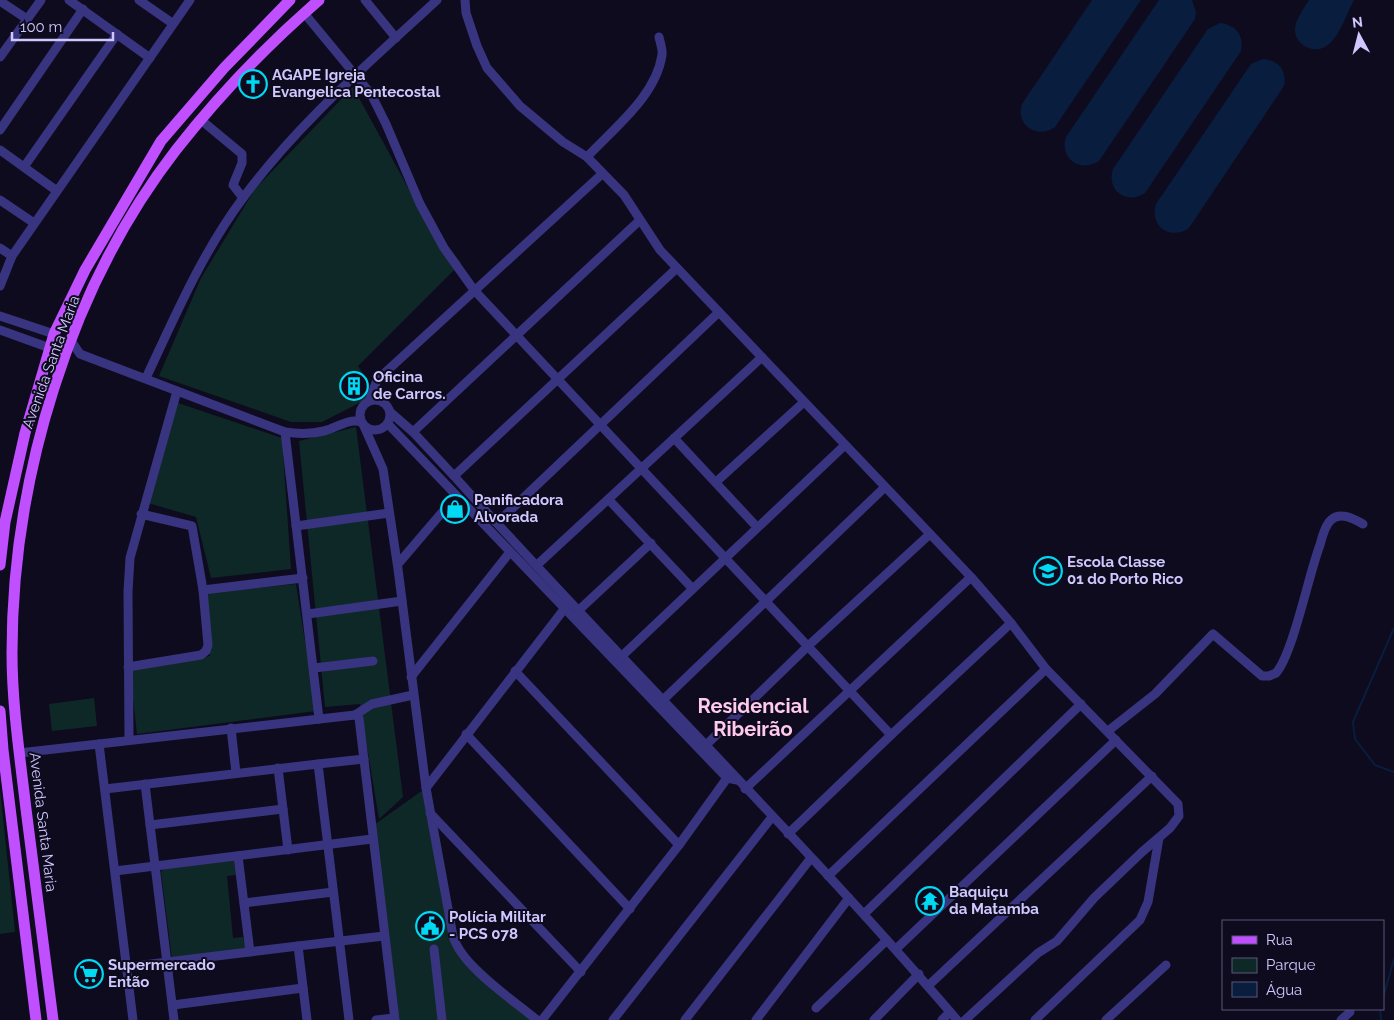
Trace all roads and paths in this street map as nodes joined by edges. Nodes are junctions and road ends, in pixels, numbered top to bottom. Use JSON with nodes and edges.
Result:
{"nodes":[{"id":1,"x":41,"y":0,"type":"edge"},
{"id":2,"x":69,"y":0,"type":"edge"},
{"id":3,"x":139,"y":0,"type":"edge"},
{"id":4,"x":190,"y":0,"type":"edge"},
{"id":5,"x":319,"y":0,"type":"edge"},
{"id":6,"x":365,"y":0,"type":"edge"},
{"id":7,"x":437,"y":0,"type":"edge"},
{"id":8,"x":465,"y":0,"type":"edge"},
{"id":9,"x":0,"y":1,"type":"edge"},
{"id":10,"x":286,"y":1,"type":"edge"},
{"id":11,"x":83,"y":9,"type":"junction"},
{"id":12,"x":304,"y":13,"type":"junction"},
{"id":13,"x":27,"y":19,"type":"junction"},
{"id":14,"x":172,"y":23,"type":"junction"},
{"id":15,"x":117,"y":34,"type":"junction"},
{"id":16,"x":659,"y":37,"type":"dead end"},
{"id":17,"x":396,"y":38,"type":"junction"},
{"id":18,"x":1,"y":53,"type":"edge"},
{"id":19,"x":150,"y":58,"type":"junction"},
{"id":20,"x":224,"y":68,"type":"junction"},
{"id":21,"x":356,"y":74,"type":"junction"},
{"id":22,"x":235,"y":80,"type":"junction"},
{"id":23,"x":201,"y":120,"type":"junction"},
{"id":24,"x":0,"y":130,"type":"edge"},
{"id":25,"x":0,"y":150,"type":"edge"},
{"id":26,"x":587,"y":156,"type":"junction"},
{"id":27,"x":24,"y":168,"type":"junction"},
{"id":28,"x":602,"y":174,"type":"junction"},
{"id":29,"x":57,"y":191,"type":"junction"},
{"id":30,"x":243,"y":198,"type":"junction"},
{"id":31,"x":0,"y":200,"type":"edge"},
{"id":32,"x":640,"y":220,"type":"junction"},
{"id":33,"x":112,"y":221,"type":"junction"},
{"id":34,"x":34,"y":223,"type":"junction"},
{"id":35,"x":0,"y":248,"type":"edge"},
{"id":36,"x":12,"y":256,"type":"junction"},
{"id":37,"x":106,"y":263,"type":"junction"},
{"id":38,"x":677,"y":268,"type":"junction"},
{"id":39,"x":85,"y":270,"type":"junction"},
{"id":40,"x":98,"y":278,"type":"junction"},
{"id":41,"x":0,"y":286,"type":"edge"},
{"id":42,"x":474,"y":290,"type":"junction"},
{"id":43,"x":719,"y":312,"type":"junction"},
{"id":44,"x":0,"y":316,"type":"edge"},
{"id":45,"x":0,"y":330,"type":"edge"},
{"id":46,"x":54,"y":334,"type":"junction"},
{"id":47,"x":518,"y":335,"type":"junction"},
{"id":48,"x":72,"y":342,"type":"junction"},
{"id":49,"x":50,"y":348,"type":"junction"},
{"id":50,"x":80,"y":354,"type":"junction"},
{"id":51,"x":762,"y":357,"type":"junction"},
{"id":52,"x":65,"y":359,"type":"junction"},
{"id":53,"x":146,"y":378,"type":"junction"},
{"id":54,"x":557,"y":378,"type":"junction"},
{"id":55,"x":377,"y":380,"type":"junction"},
{"id":56,"x":177,"y":391,"type":"junction"},
{"id":57,"x":368,"y":401,"type":"junction"},
{"id":58,"x":804,"y":402,"type":"junction"},
{"id":59,"x":385,"y":403,"type":"junction"},
{"id":60,"x":360,"y":410,"type":"junction"},
{"id":61,"x":390,"y":412,"type":"junction"},
{"id":62,"x":362,"y":423,"type":"junction"},
{"id":63,"x":600,"y":423,"type":"junction"},
{"id":64,"x":388,"y":424,"type":"junction"},
{"id":65,"x":334,"y":427,"type":"junction"},
{"id":66,"x":376,"y":430,"type":"junction"},
{"id":67,"x":285,"y":432,"type":"junction"},
{"id":68,"x":413,"y":432,"type":"junction"},
{"id":69,"x":25,"y":433,"type":"junction"},
{"id":70,"x":674,"y":438,"type":"junction"},
{"id":71,"x":39,"y":440,"type":"junction"},
{"id":72,"x":845,"y":445,"type":"junction"},
{"id":73,"x":374,"y":448,"type":"junction"},
{"id":74,"x":21,"y":450,"type":"junction"},
{"id":75,"x":36,"y":455,"type":"junction"},
{"id":76,"x":641,"y":469,"type":"junction"},
{"id":77,"x":454,"y":476,"type":"junction"},
{"id":78,"x":716,"y":482,"type":"junction"},
{"id":79,"x":885,"y":487,"type":"junction"},
{"id":80,"x":456,"y":496,"type":"junction"},
{"id":81,"x":609,"y":500,"type":"junction"},
{"id":82,"x":389,"y":513,"type":"junction"},
{"id":83,"x":3,"y":514,"type":"edge"},
{"id":84,"x":141,"y":514,"type":"junction"},
{"id":85,"x":496,"y":523,"type":"junction"},
{"id":86,"x":1363,"y":524,"type":"dead end"},
{"id":87,"x":296,"y":526,"type":"junction"},
{"id":88,"x":756,"y":526,"type":"junction"},
{"id":89,"x":930,"y":534,"type":"junction"},
{"id":90,"x":651,"y":543,"type":"junction"},
{"id":91,"x":510,"y":552,"type":"junction"},
{"id":92,"x":726,"y":557,"type":"junction"},
{"id":93,"x":398,"y":564,"type":"junction"},
{"id":94,"x":0,"y":565,"type":"edge"},
{"id":95,"x":537,"y":565,"type":"junction"},
{"id":96,"x":971,"y":577,"type":"junction"},
{"id":97,"x":303,"y":578,"type":"junction"},
{"id":98,"x":692,"y":588,"type":"junction"},
{"id":99,"x":203,"y":590,"type":"junction"},
{"id":100,"x":402,"y":601,"type":"junction"},
{"id":101,"x":768,"y":601,"type":"junction"},
{"id":102,"x":565,"y":608,"type":"junction"},
{"id":103,"x":579,"y":610,"type":"junction"},
{"id":104,"x":308,"y":614,"type":"junction"},
{"id":105,"x":1011,"y":623,"type":"junction"},
{"id":106,"x":808,"y":646,"type":"junction"},
{"id":107,"x":622,"y":656,"type":"junction"},
{"id":108,"x":373,"y":661,"type":"dead end"},
{"id":109,"x":128,"y":667,"type":"junction"},
{"id":110,"x":314,"y":668,"type":"junction"},
{"id":111,"x":1046,"y":669,"type":"junction"},
{"id":112,"x":515,"y":671,"type":"junction"},
{"id":113,"x":411,"y":677,"type":"junction"},
{"id":114,"x":850,"y":690,"type":"junction"},
{"id":115,"x":413,"y":695,"type":"junction"},
{"id":116,"x":664,"y":699,"type":"junction"},
{"id":117,"x":1081,"y":704,"type":"junction"},
{"id":118,"x":0,"y":712,"type":"edge"},
{"id":119,"x":355,"y":716,"type":"junction"},
{"id":120,"x":319,"y":719,"type":"junction"},
{"id":121,"x":231,"y":728,"type":"junction"},
{"id":122,"x":1108,"y":731,"type":"junction"},
{"id":123,"x":466,"y":734,"type":"junction"},
{"id":124,"x":891,"y":735,"type":"junction"},
{"id":125,"x":129,"y":740,"type":"junction"},
{"id":126,"x":1116,"y":740,"type":"junction"},
{"id":127,"x":99,"y":744,"type":"junction"},
{"id":128,"x":706,"y":745,"type":"junction"},
{"id":129,"x":1,"y":750,"type":"edge"},
{"id":130,"x":19,"y":753,"type":"junction"},
{"id":131,"x":364,"y":759,"type":"junction"},
{"id":132,"x":318,"y":764,"type":"junction"},
{"id":133,"x":2,"y":766,"type":"edge"},
{"id":134,"x":278,"y":768,"type":"junction"},
{"id":135,"x":236,"y":773,"type":"junction"},
{"id":136,"x":1152,"y":776,"type":"junction"},
{"id":137,"x":732,"y":777,"type":"junction"},
{"id":138,"x":145,"y":784,"type":"junction"},
{"id":139,"x":426,"y":788,"type":"junction"},
{"id":140,"x":745,"y":788,"type":"junction"},
{"id":141,"x":105,"y":789,"type":"junction"},
{"id":142,"x":283,"y":809,"type":"junction"},
{"id":143,"x":430,"y":813,"type":"junction"},
{"id":144,"x":772,"y":817,"type":"junction"},
{"id":145,"x":150,"y":825,"type":"junction"},
{"id":146,"x":788,"y":834,"type":"junction"},
{"id":147,"x":1159,"y":838,"type":"junction"},
{"id":148,"x":372,"y":840,"type":"junction"},
{"id":149,"x":679,"y":844,"type":"junction"},
{"id":150,"x":328,"y":845,"type":"junction"},
{"id":151,"x":288,"y":850,"type":"junction"},
{"id":152,"x":238,"y":856,"type":"junction"},
{"id":153,"x":811,"y":858,"type":"junction"},
{"id":154,"x":155,"y":866,"type":"junction"},
{"id":155,"x":115,"y":871,"type":"junction"},
{"id":156,"x":828,"y":876,"type":"junction"},
{"id":157,"x":333,"y":892,"type":"junction"},
{"id":158,"x":849,"y":898,"type":"junction"},
{"id":159,"x":244,"y":903,"type":"junction"},
{"id":160,"x":630,"y":909,"type":"junction"},
{"id":161,"x":864,"y":914,"type":"junction"},
{"id":162,"x":40,"y":918,"type":"junction"},
{"id":163,"x":24,"y":920,"type":"junction"},
{"id":164,"x":384,"y":936,"type":"junction"},
{"id":165,"x":43,"y":940,"type":"junction"},
{"id":166,"x":887,"y":940,"type":"junction"},
{"id":167,"x":339,"y":941,"type":"junction"},
{"id":168,"x":26,"y":943,"type":"junction"},
{"id":169,"x":298,"y":946,"type":"junction"},
{"id":170,"x":434,"y":949,"type":"dead end"},
{"id":171,"x":896,"y":949,"type":"junction"},
{"id":172,"x":250,"y":952,"type":"junction"},
{"id":173,"x":167,"y":962,"type":"junction"},
{"id":174,"x":1166,"y":965,"type":"dead end"},
{"id":175,"x":127,"y":967,"type":"junction"},
{"id":176,"x":581,"y":972,"type":"junction"},
{"id":177,"x":919,"y":974,"type":"junction"},
{"id":178,"x":928,"y":985,"type":"junction"},
{"id":179,"x":303,"y":988,"type":"junction"},
{"id":180,"x":173,"y":1005,"type":"junction"},
{"id":181,"x":816,"y":1008,"type":"dead end"},
{"id":182,"x":950,"y":1012,"type":"junction"},
{"id":183,"x":1350,"y":1012,"type":"dead end"},
{"id":184,"x":394,"y":1019,"type":"edge"},
{"id":185,"x":36,"y":1020,"type":"edge"},
{"id":186,"x":53,"y":1020,"type":"edge"},
{"id":187,"x":133,"y":1020,"type":"edge"},
{"id":188,"x":174,"y":1020,"type":"edge"},
{"id":189,"x":308,"y":1020,"type":"edge"},
{"id":190,"x":349,"y":1020,"type":"edge"},
{"id":191,"x":376,"y":1020,"type":"edge"},
{"id":192,"x":442,"y":1020,"type":"edge"},
{"id":193,"x":537,"y":1020,"type":"edge"},
{"id":194,"x":542,"y":1020,"type":"edge"},
{"id":195,"x":613,"y":1020,"type":"edge"},
{"id":196,"x":685,"y":1020,"type":"edge"},
{"id":197,"x":756,"y":1020,"type":"edge"},
{"id":198,"x":874,"y":1020,"type":"edge"},
{"id":199,"x":942,"y":1020,"type":"edge"},
{"id":200,"x":957,"y":1020,"type":"edge"},
{"id":201,"x":965,"y":1020,"type":"edge"},
{"id":202,"x":1036,"y":1020,"type":"edge"},
{"id":203,"x":1106,"y":1020,"type":"edge"},
{"id":204,"x":1341,"y":1020,"type":"edge"}],
"edges":[{"from":1,"to":13,"type":"street"},
{"from":2,"to":11,"type":"street"},
{"from":3,"to":14,"type":"street"},
{"from":4,"to":14,"type":"street"},
{"from":5,"to":12,"type":"main road","name":"Avenida Santa Maria"},
{"from":6,"to":17,"type":"street"},
{"from":7,"to":17,"type":"street"},
{"from":8,"to":26,"type":"street"},
{"from":9,"to":13,"type":"street"},
{"from":10,"to":20,"type":"main road","name":"Avenida Santa Maria"},
{"from":11,"to":15,"type":"street"},
{"from":11,"to":24,"type":"street"},
{"from":12,"to":21,"type":"street"},
{"from":12,"to":22,"type":"main road","name":"Avenida Santa Maria"},
{"from":13,"to":18,"type":"street"},
{"from":14,"to":19,"type":"street"},
{"from":15,"to":19,"type":"street"},
{"from":15,"to":27,"type":"street"},
{"from":16,"to":26,"type":"street"},
{"from":17,"to":21,"type":"street"},
{"from":19,"to":29,"type":"street"},
{"from":20,"to":22,"type":"main road"},
{"from":20,"to":33,"type":"main road","name":"Avenida Santa Maria"},
{"from":21,"to":30,"type":"street"},
{"from":21,"to":42,"type":"street"},
{"from":22,"to":23,"type":"main road","name":"Avenida Santa Maria"},
{"from":23,"to":30,"type":"street"},
{"from":23,"to":37,"type":"main road","name":"Avenida Santa Maria"},
{"from":25,"to":27,"type":"street"},
{"from":26,"to":28,"type":"street"},
{"from":27,"to":29,"type":"street"},
{"from":28,"to":32,"type":"street"},
{"from":28,"to":42,"type":"street"},
{"from":29,"to":34,"type":"street"},
{"from":30,"to":53,"type":"street"},
{"from":31,"to":34,"type":"street"},
{"from":32,"to":38,"type":"street"},
{"from":32,"to":47,"type":"street"},
{"from":33,"to":37,"type":"main road"},
{"from":33,"to":39,"type":"main road","name":"Avenida Santa Maria"},
{"from":34,"to":36,"type":"street"},
{"from":35,"to":36,"type":"street"},
{"from":36,"to":41,"type":"street"},
{"from":37,"to":40,"type":"main road","name":"Avenida Santa Maria"},
{"from":38,"to":43,"type":"street"},
{"from":38,"to":54,"type":"street"},
{"from":39,"to":40,"type":"main road"},
{"from":39,"to":46,"type":"main road","name":"Avenida Santa Maria"},
{"from":40,"to":48,"type":"main road","name":"Avenida Santa Maria"},
{"from":42,"to":47,"type":"street"},
{"from":42,"to":55,"type":"street"},
{"from":43,"to":51,"type":"street"},
{"from":43,"to":63,"type":"street"},
{"from":44,"to":46,"type":"street"},
{"from":45,"to":49,"type":"street"},
{"from":46,"to":49,"type":"main road","name":"Avenida Santa Maria"},
{"from":47,"to":54,"type":"street"},
{"from":47,"to":68,"type":"street"},
{"from":48,"to":50,"type":"street"},
{"from":48,"to":52,"type":"main road","name":"Avenida Santa Maria"},
{"from":49,"to":69,"type":"main road","name":"Avenida Santa Maria"},
{"from":50,"to":52,"type":"street"},
{"from":50,"to":53,"type":"street"},
{"from":51,"to":58,"type":"street"},
{"from":51,"to":70,"type":"street"},
{"from":52,"to":71,"type":"main road","name":"Avenida Santa Maria"},
{"from":53,"to":56,"type":"street"},
{"from":54,"to":63,"type":"street"},
{"from":54,"to":77,"type":"street"},
{"from":55,"to":57,"type":"street"},
{"from":55,"to":59,"type":"street"},
{"from":56,"to":67,"type":"street"},
{"from":56,"to":84,"type":"street"},
{"from":57,"to":59,"type":"street"},
{"from":57,"to":60,"type":"street"},
{"from":58,"to":72,"type":"street"},
{"from":58,"to":78,"type":"street"},
{"from":59,"to":61,"type":"street"},
{"from":60,"to":62,"type":"street"},
{"from":60,"to":65,"type":"street"},
{"from":61,"to":64,"type":"street"},
{"from":61,"to":68,"type":"street"},
{"from":62,"to":65,"type":"street"},
{"from":62,"to":66,"type":"street"},
{"from":62,"to":73,"type":"street"},
{"from":63,"to":76,"type":"street"},
{"from":63,"to":85,"type":"street"},
{"from":64,"to":66,"type":"street"},
{"from":64,"to":80,"type":"street"},
{"from":65,"to":67,"type":"street"},
{"from":66,"to":73,"type":"street"},
{"from":67,"to":87,"type":"street"},
{"from":68,"to":77,"type":"street"},
{"from":69,"to":71,"type":"main road"},
{"from":69,"to":74,"type":"main road","name":"Avenida Santa Maria"},
{"from":70,"to":76,"type":"street"},
{"from":70,"to":78,"type":"street"},
{"from":71,"to":75,"type":"main road","name":"Avenida Santa Maria"},
{"from":72,"to":79,"type":"street"},
{"from":72,"to":88,"type":"street"},
{"from":73,"to":82,"type":"street"},
{"from":74,"to":75,"type":"main road"},
{"from":74,"to":83,"type":"main road","name":"Avenida Santa Maria"},
{"from":75,"to":130,"type":"main road","name":"Avenida Santa Maria"},
{"from":76,"to":81,"type":"street"},
{"from":76,"to":92,"type":"street"},
{"from":77,"to":85,"type":"street"},
{"from":78,"to":88,"type":"street"},
{"from":79,"to":89,"type":"street"},
{"from":79,"to":101,"type":"street"},
{"from":80,"to":91,"type":"street"},
{"from":80,"to":93,"type":"street"},
{"from":81,"to":90,"type":"street"},
{"from":81,"to":95,"type":"street"},
{"from":82,"to":87,"type":"street"},
{"from":82,"to":93,"type":"street"},
{"from":83,"to":94,"type":"main road","name":"Avenida Santa Maria"},
{"from":84,"to":99,"type":"street"},
{"from":84,"to":109,"type":"street"},
{"from":85,"to":95,"type":"street"},
{"from":86,"to":122,"type":"street"},
{"from":87,"to":97,"type":"street"},
{"from":88,"to":92,"type":"street"},
{"from":89,"to":96,"type":"street"},
{"from":89,"to":106,"type":"street"},
{"from":90,"to":98,"type":"street"},
{"from":90,"to":103,"type":"street"},
{"from":91,"to":102,"type":"street"},
{"from":91,"to":113,"type":"street"},
{"from":92,"to":98,"type":"street"},
{"from":92,"to":101,"type":"street"},
{"from":93,"to":100,"type":"street"},
{"from":95,"to":103,"type":"street"},
{"from":96,"to":105,"type":"street"},
{"from":96,"to":114,"type":"street"},
{"from":97,"to":99,"type":"street"},
{"from":97,"to":104,"type":"street"},
{"from":98,"to":107,"type":"street"},
{"from":99,"to":109,"type":"street"},
{"from":100,"to":104,"type":"street"},
{"from":100,"to":113,"type":"street"},
{"from":101,"to":106,"type":"street"},
{"from":101,"to":116,"type":"street"},
{"from":102,"to":112,"type":"street"},
{"from":102,"to":137,"type":"street"},
{"from":103,"to":107,"type":"street"},
{"from":104,"to":110,"type":"street"},
{"from":105,"to":111,"type":"street"},
{"from":105,"to":124,"type":"street"},
{"from":106,"to":114,"type":"street"},
{"from":106,"to":128,"type":"street"},
{"from":107,"to":116,"type":"street"},
{"from":108,"to":110,"type":"street"},
{"from":109,"to":125,"type":"street"},
{"from":110,"to":120,"type":"street"},
{"from":111,"to":117,"type":"street"},
{"from":111,"to":156,"type":"street"},
{"from":112,"to":123,"type":"street"},
{"from":112,"to":149,"type":"street"},
{"from":113,"to":115,"type":"street"},
{"from":114,"to":124,"type":"street"},
{"from":114,"to":140,"type":"street"},
{"from":115,"to":119,"type":"street"},
{"from":115,"to":139,"type":"street"},
{"from":116,"to":128,"type":"street"},
{"from":117,"to":122,"type":"street"},
{"from":117,"to":161,"type":"street"},
{"from":118,"to":129,"type":"main road","name":"Avenida Santa Maria"},
{"from":119,"to":120,"type":"street"},
{"from":119,"to":131,"type":"street"},
{"from":120,"to":121,"type":"street"},
{"from":121,"to":125,"type":"street"},
{"from":121,"to":135,"type":"street"},
{"from":122,"to":126,"type":"street"},
{"from":123,"to":139,"type":"street"},
{"from":123,"to":160,"type":"street"},
{"from":124,"to":146,"type":"street"},
{"from":125,"to":127,"type":"street"},
{"from":126,"to":136,"type":"street"},
{"from":126,"to":171,"type":"street"},
{"from":127,"to":130,"type":"street"},
{"from":127,"to":141,"type":"street"},
{"from":128,"to":137,"type":"street"},
{"from":129,"to":133,"type":"main road","name":"Avenida Santa Maria"},
{"from":130,"to":162,"type":"main road","name":"Avenida Santa Maria"},
{"from":131,"to":132,"type":"street"},
{"from":131,"to":148,"type":"street"},
{"from":132,"to":134,"type":"street"},
{"from":132,"to":150,"type":"street"},
{"from":133,"to":163,"type":"main road","name":"Avenida Santa Maria"},
{"from":134,"to":135,"type":"street"},
{"from":134,"to":142,"type":"street"},
{"from":135,"to":138,"type":"street"},
{"from":136,"to":147,"type":"street"},
{"from":136,"to":178,"type":"street"},
{"from":137,"to":140,"type":"street"},
{"from":137,"to":149,"type":"street"},
{"from":138,"to":141,"type":"street"},
{"from":138,"to":145,"type":"street"},
{"from":139,"to":143,"type":"street"},
{"from":140,"to":144,"type":"street"},
{"from":141,"to":155,"type":"street"},
{"from":142,"to":145,"type":"street"},
{"from":142,"to":151,"type":"street"},
{"from":143,"to":176,"type":"street"},
{"from":143,"to":193,"type":"street"},
{"from":144,"to":146,"type":"street"},
{"from":144,"to":195,"type":"street"},
{"from":145,"to":154,"type":"street"},
{"from":146,"to":153,"type":"street"},
{"from":147,"to":201,"type":"street"},
{"from":147,"to":202,"type":"street"},
{"from":148,"to":150,"type":"street"},
{"from":148,"to":164,"type":"street"},
{"from":149,"to":160,"type":"street"},
{"from":150,"to":151,"type":"street"},
{"from":150,"to":157,"type":"street"},
{"from":151,"to":152,"type":"street"},
{"from":152,"to":154,"type":"street"},
{"from":152,"to":159,"type":"street"},
{"from":153,"to":156,"type":"street"},
{"from":153,"to":196,"type":"street"},
{"from":154,"to":155,"type":"street"},
{"from":154,"to":173,"type":"street"},
{"from":155,"to":175,"type":"street"},
{"from":156,"to":158,"type":"street"},
{"from":157,"to":159,"type":"street"},
{"from":157,"to":167,"type":"street"},
{"from":158,"to":161,"type":"street"},
{"from":158,"to":197,"type":"street"},
{"from":159,"to":172,"type":"street"},
{"from":160,"to":176,"type":"street"},
{"from":161,"to":166,"type":"street"},
{"from":162,"to":163,"type":"main road"},
{"from":162,"to":165,"type":"main road","name":"Avenida Santa Maria"},
{"from":163,"to":168,"type":"main road","name":"Avenida Santa Maria"},
{"from":164,"to":167,"type":"street"},
{"from":164,"to":184,"type":"street"},
{"from":165,"to":168,"type":"main road"},
{"from":165,"to":186,"type":"main road","name":"Avenida Santa Maria"},
{"from":166,"to":171,"type":"street"},
{"from":166,"to":181,"type":"street"},
{"from":167,"to":169,"type":"street"},
{"from":167,"to":190,"type":"street"},
{"from":168,"to":185,"type":"main road","name":"Avenida Santa Maria"},
{"from":169,"to":172,"type":"street"},
{"from":169,"to":179,"type":"street"},
{"from":170,"to":192,"type":"street"},
{"from":171,"to":177,"type":"street"},
{"from":172,"to":173,"type":"street"},
{"from":173,"to":175,"type":"street"},
{"from":173,"to":180,"type":"street"},
{"from":174,"to":203,"type":"street"},
{"from":175,"to":187,"type":"street"},
{"from":176,"to":194,"type":"street"},
{"from":177,"to":178,"type":"street"},
{"from":177,"to":198,"type":"street"},
{"from":178,"to":182,"type":"street"},
{"from":179,"to":180,"type":"street"},
{"from":179,"to":189,"type":"street"},
{"from":180,"to":188,"type":"street"},
{"from":182,"to":199,"type":"street"},
{"from":182,"to":200,"type":"street"},
{"from":183,"to":204,"type":"street"},
{"from":184,"to":191,"type":"street"}]}
